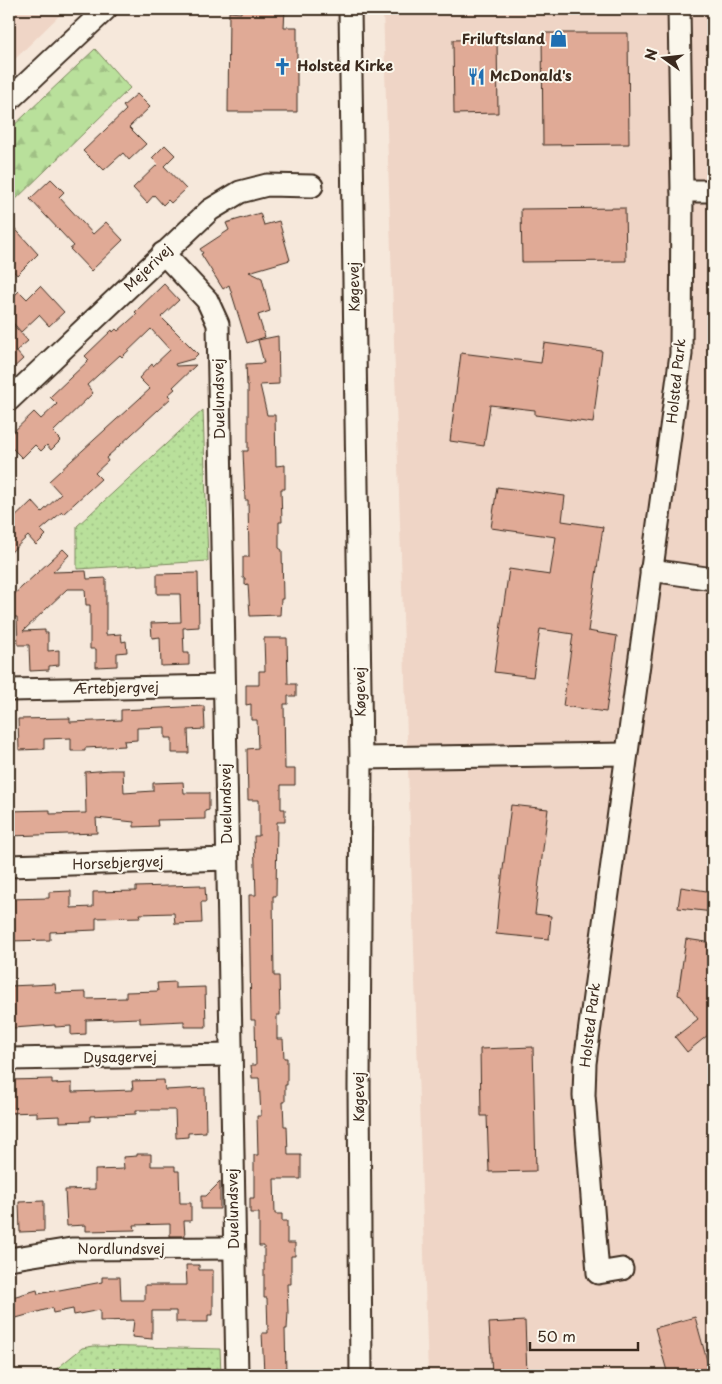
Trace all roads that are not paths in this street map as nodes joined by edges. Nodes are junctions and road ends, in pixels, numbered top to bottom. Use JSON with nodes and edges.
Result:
{"nodes":[{"id":1,"x":106,"y":9,"type":"edge"},
{"id":2,"x":350,"y":9,"type":"edge"},
{"id":3,"x":679,"y":9,"type":"edge"},
{"id":4,"x":9,"y":100,"type":"edge"},
{"id":5,"x":312,"y":186,"type":"dead end"},
{"id":6,"x":682,"y":191,"type":"junction"},
{"id":7,"x":713,"y":191,"type":"edge"},
{"id":8,"x":164,"y":253,"type":"junction"},
{"id":9,"x":9,"y":400,"type":"edge"},
{"id":10,"x":651,"y":570,"type":"junction"},
{"id":11,"x":713,"y":579,"type":"edge"},
{"id":12,"x":224,"y":686,"type":"junction"},
{"id":13,"x":9,"y":690,"type":"edge"},
{"id":14,"x":626,"y":754,"type":"junction"},
{"id":15,"x":361,"y":758,"type":"junction"},
{"id":16,"x":227,"y":859,"type":"junction"},
{"id":17,"x":9,"y":866,"type":"edge"},
{"id":18,"x":230,"y":1055,"type":"junction"},
{"id":19,"x":9,"y":1059,"type":"edge"},
{"id":20,"x":234,"y":1248,"type":"junction"},
{"id":21,"x":9,"y":1259,"type":"edge"},
{"id":22,"x":622,"y":1268,"type":"dead end"},
{"id":23,"x":236,"y":1375,"type":"edge"},
{"id":24,"x":361,"y":1375,"type":"edge"}],
"edges":[{"from":1,"to":4,"type":"street"},
{"from":2,"to":15,"type":"street","name":"Køgevej"},
{"from":3,"to":6,"type":"street","name":"Holsted Park"},
{"from":5,"to":8,"type":"street","name":"Mejerivej"},
{"from":6,"to":7,"type":"street"},
{"from":6,"to":10,"type":"street","name":"Holsted Park"},
{"from":8,"to":9,"type":"street","name":"Mejerivej"},
{"from":8,"to":12,"type":"street","name":"Duelundsvej"},
{"from":10,"to":11,"type":"street"},
{"from":10,"to":14,"type":"street","name":"Holsted Park"},
{"from":12,"to":13,"type":"street","name":"Ærtebjergvej"},
{"from":12,"to":16,"type":"street","name":"Duelundsvej"},
{"from":14,"to":15,"type":"street"},
{"from":14,"to":22,"type":"street","name":"Holsted Park"},
{"from":15,"to":24,"type":"street","name":"Køgevej"},
{"from":16,"to":17,"type":"street","name":"Horsebjergvej"},
{"from":16,"to":18,"type":"street","name":"Duelundsvej"},
{"from":18,"to":19,"type":"street","name":"Dysagervej"},
{"from":18,"to":20,"type":"street","name":"Duelundsvej"},
{"from":20,"to":21,"type":"street","name":"Nordlundsvej"},
{"from":20,"to":23,"type":"street","name":"Duelundsvej"}]}
